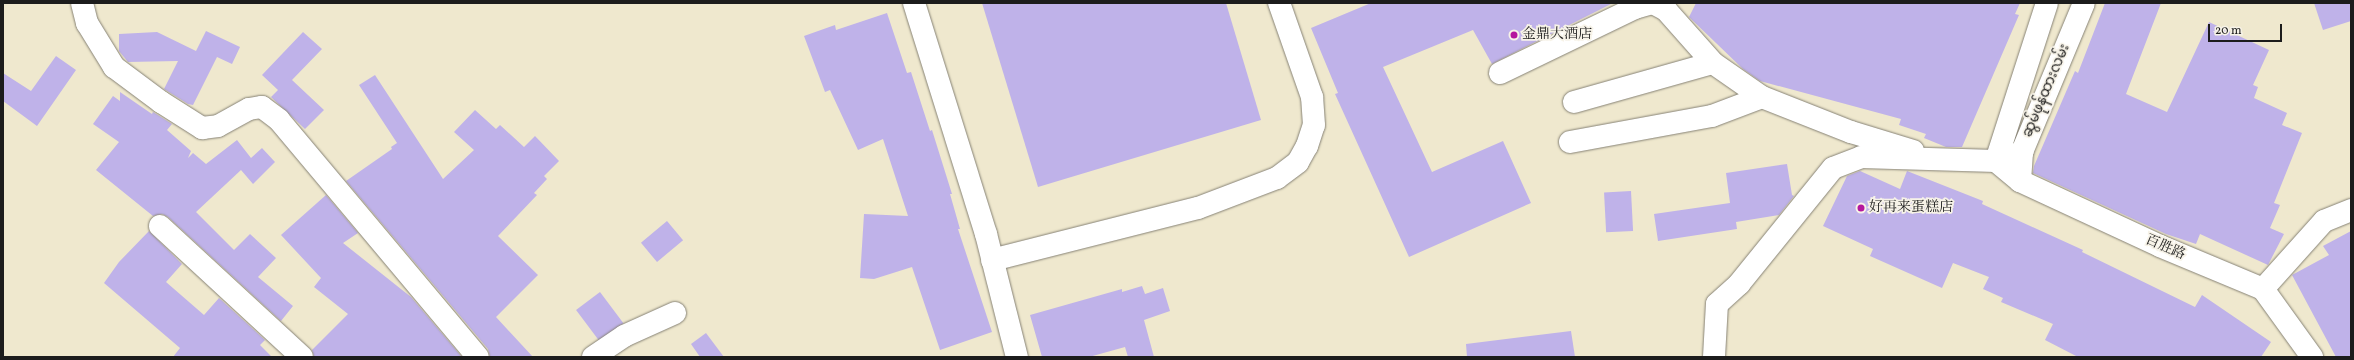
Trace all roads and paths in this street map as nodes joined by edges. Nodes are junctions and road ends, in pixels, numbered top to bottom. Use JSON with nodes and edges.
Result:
{"nodes":[{"id":1,"x":82,"y":3,"type":"edge"},
{"id":2,"x":914,"y":3,"type":"edge"},
{"id":3,"x":1279,"y":3,"type":"edge"},
{"id":4,"x":1652,"y":3,"type":"edge"},
{"id":5,"x":2047,"y":3,"type":"edge"},
{"id":6,"x":2084,"y":3,"type":"edge"},
{"id":7,"x":1713,"y":63,"type":"junction"},
{"id":8,"x":1500,"y":73,"type":"dead end"},
{"id":9,"x":1762,"y":96,"type":"junction"},
{"id":10,"x":1574,"y":102,"type":"dead end"},
{"id":11,"x":1570,"y":142,"type":"dead end"},
{"id":12,"x":2022,"y":152,"type":"junction"},
{"id":13,"x":1937,"y":159,"type":"junction"},
{"id":14,"x":1996,"y":161,"type":"junction"},
{"id":15,"x":2020,"y":181,"type":"junction"},
{"id":16,"x":2351,"y":210,"type":"edge"},
{"id":17,"x":160,"y":226,"type":"dead end"},
{"id":18,"x":992,"y":260,"type":"junction"},
{"id":19,"x":2264,"y":289,"type":"junction"},
{"id":20,"x":675,"y":313,"type":"dead end"},
{"id":21,"x":302,"y":357,"type":"edge"},
{"id":22,"x":478,"y":357,"type":"edge"},
{"id":23,"x":593,"y":357,"type":"edge"},
{"id":24,"x":1017,"y":357,"type":"edge"},
{"id":25,"x":1714,"y":357,"type":"edge"},
{"id":26,"x":2312,"y":357,"type":"edge"}],
"edges":[{"from":1,"to":22,"type":"street"},
{"from":2,"to":18,"type":"street"},
{"from":3,"to":18,"type":"street"},
{"from":4,"to":7,"type":"street"},
{"from":4,"to":8,"type":"street"},
{"from":5,"to":14,"type":"street","name":"ဆွမ်ဖုန်ထားလမ်း"},
{"from":6,"to":12,"type":"street","name":"ဆွမ်ဖုန်ထားလမ်း"},
{"from":7,"to":9,"type":"street"},
{"from":7,"to":10,"type":"street"},
{"from":9,"to":11,"type":"street"},
{"from":9,"to":13,"type":"street"},
{"from":12,"to":14,"type":"street"},
{"from":12,"to":15,"type":"street","name":"ဆွမ်ဖုန်ထားလမ်း"},
{"from":13,"to":14,"type":"street"},
{"from":13,"to":25,"type":"street"},
{"from":14,"to":15,"type":"street","name":"百胜路"},
{"from":15,"to":19,"type":"street","name":"百胜路"},
{"from":16,"to":19,"type":"street"},
{"from":17,"to":21,"type":"street"},
{"from":18,"to":24,"type":"street"},
{"from":19,"to":26,"type":"street"},
{"from":20,"to":23,"type":"street"}]}
